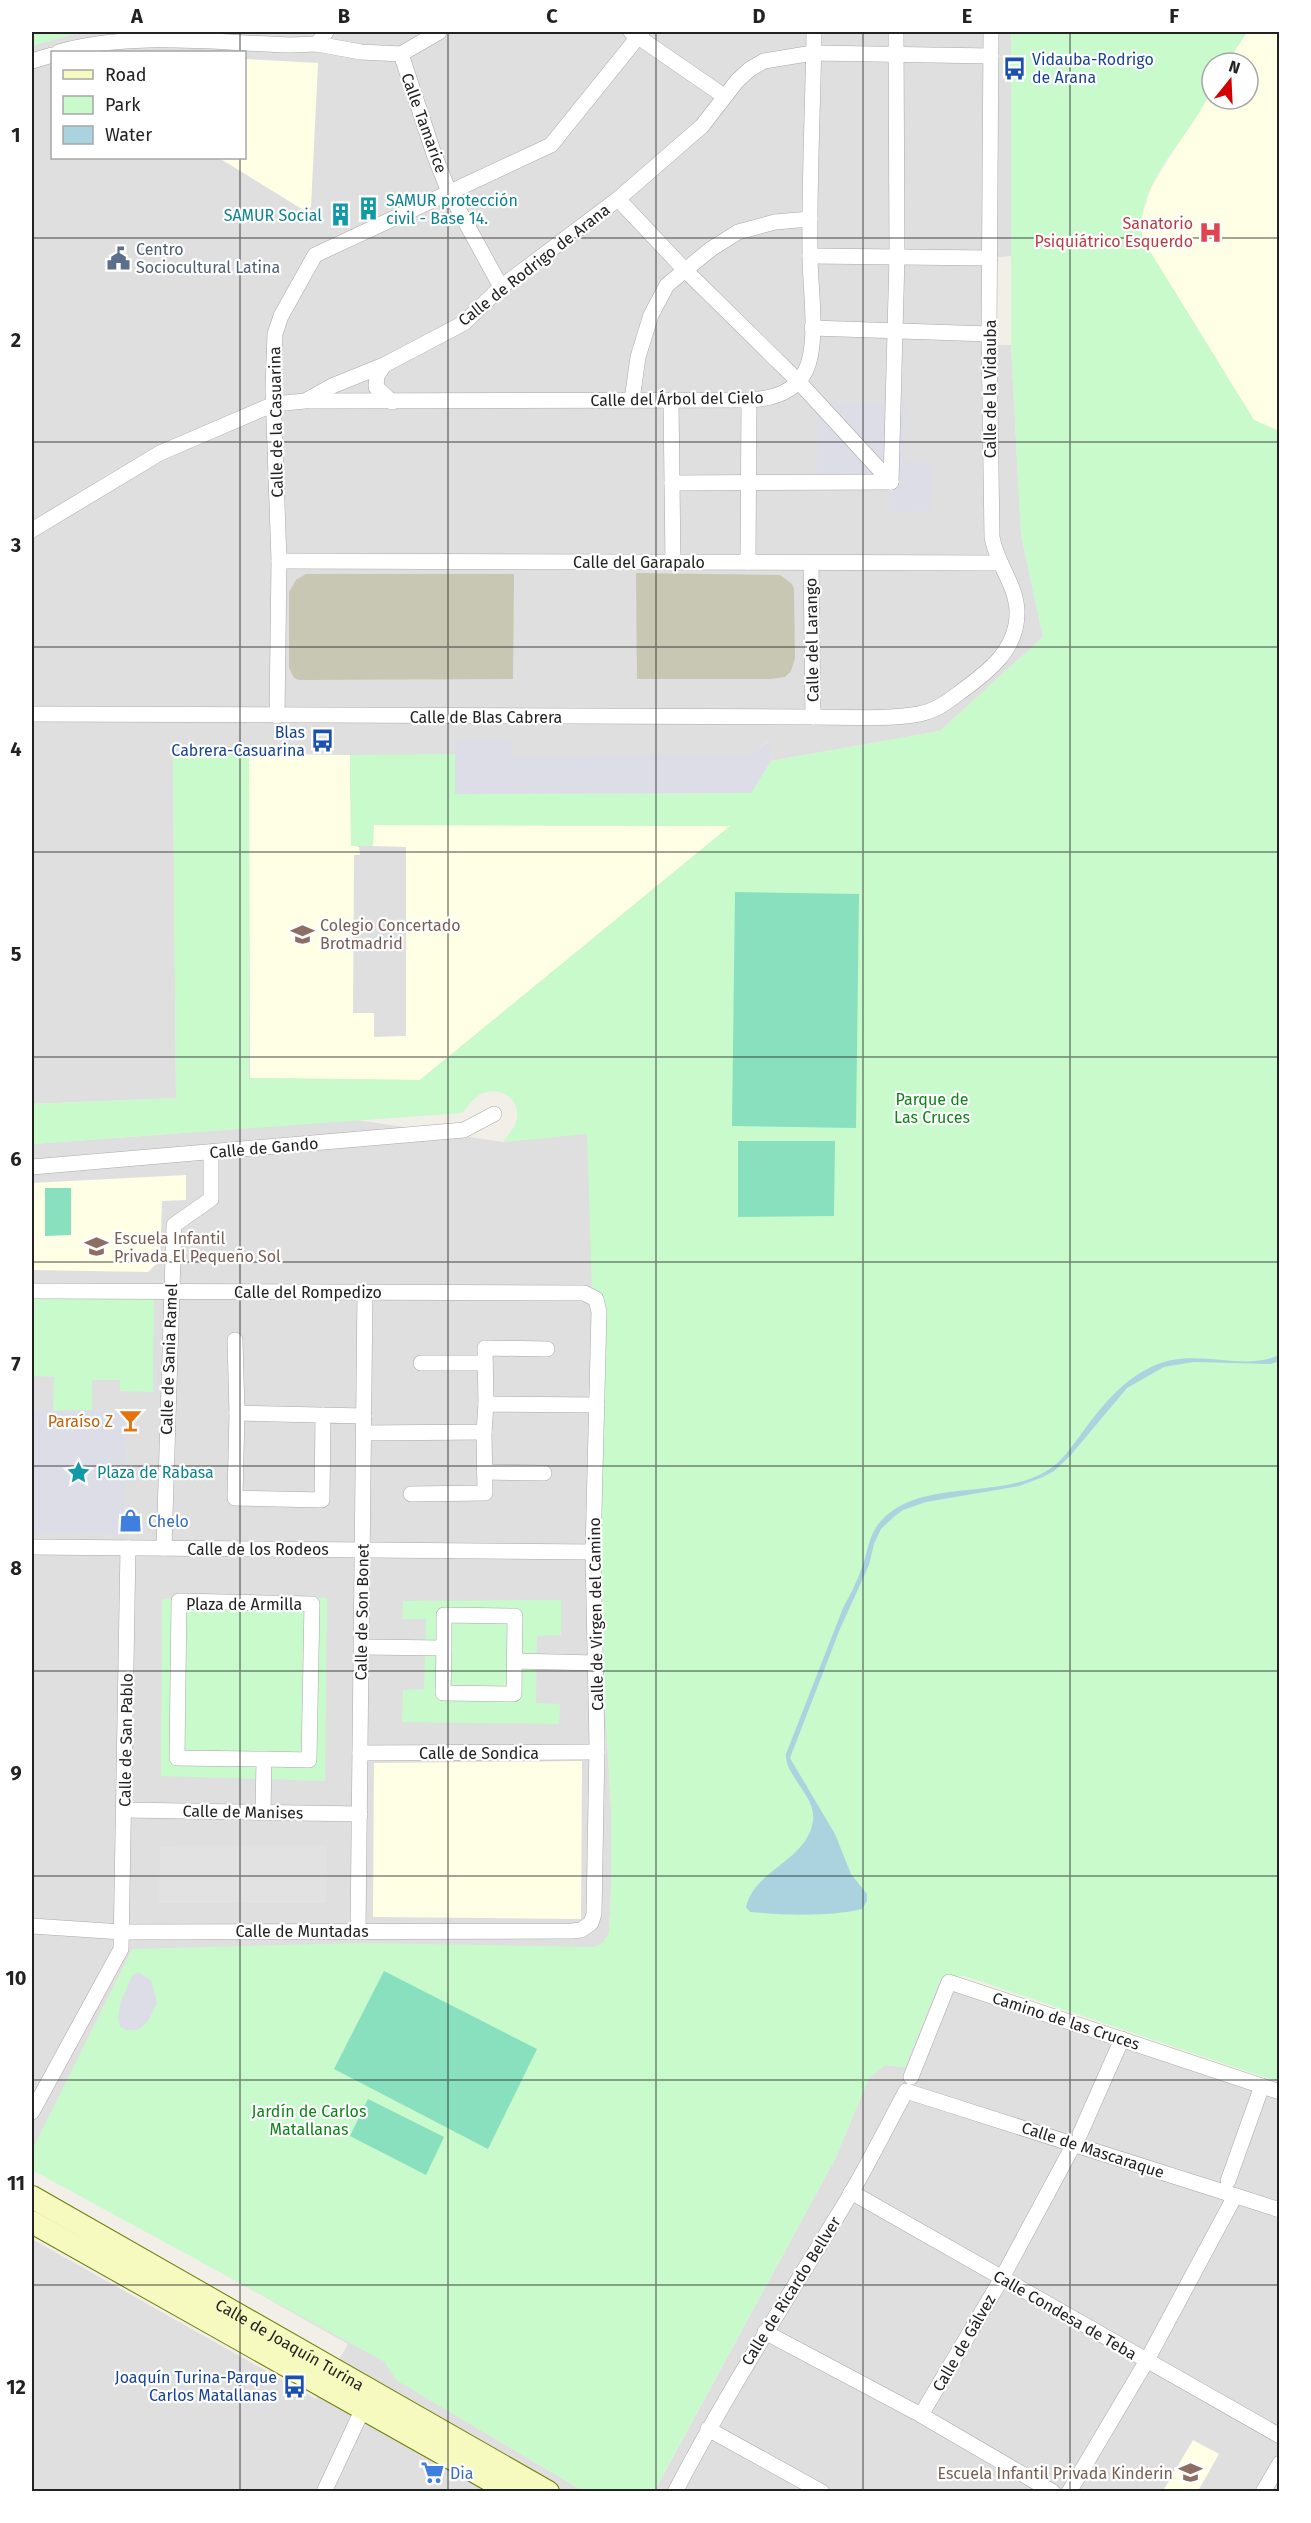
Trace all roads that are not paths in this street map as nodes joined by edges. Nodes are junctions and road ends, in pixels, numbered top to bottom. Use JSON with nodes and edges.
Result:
{"nodes":[{"id":1,"x":326,"y":32,"type":"edge"},
{"id":2,"x":439,"y":32,"type":"edge"},
{"id":3,"x":814,"y":32,"type":"edge"},
{"id":4,"x":896,"y":32,"type":"edge"},
{"id":5,"x":991,"y":32,"type":"edge"},
{"id":6,"x":637,"y":33,"type":"edge"},
{"id":7,"x":316,"y":44,"type":"junction"},
{"id":8,"x":62,"y":51,"type":"edge"},
{"id":9,"x":813,"y":53,"type":"junction"},
{"id":10,"x":401,"y":54,"type":"junction"},
{"id":11,"x":51,"y":55,"type":"edge"},
{"id":12,"x":896,"y":55,"type":"junction"},
{"id":13,"x":991,"y":56,"type":"junction"},
{"id":14,"x":32,"y":61,"type":"edge"},
{"id":15,"x":724,"y":96,"type":"junction"},
{"id":16,"x":449,"y":192,"type":"junction"},
{"id":17,"x":618,"y":199,"type":"junction"},
{"id":18,"x":810,"y":219,"type":"junction"},
{"id":19,"x":810,"y":256,"type":"junction"},
{"id":20,"x":897,"y":257,"type":"junction"},
{"id":21,"x":990,"y":258,"type":"junction"},
{"id":22,"x":684,"y":269,"type":"junction"},
{"id":23,"x":501,"y":287,"type":"junction"},
{"id":24,"x":812,"y":328,"type":"junction"},
{"id":25,"x":895,"y":329,"type":"junction"},
{"id":26,"x":989,"y":334,"type":"junction"},
{"id":27,"x":384,"y":365,"type":"junction"},
{"id":28,"x":798,"y":381,"type":"junction"},
{"id":29,"x":632,"y":400,"type":"junction"},
{"id":30,"x":671,"y":400,"type":"junction"},
{"id":31,"x":749,"y":400,"type":"junction"},
{"id":32,"x":305,"y":401,"type":"junction"},
{"id":33,"x":392,"y":402,"type":"junction"},
{"id":34,"x":274,"y":404,"type":"junction"},
{"id":35,"x":748,"y":482,"type":"junction"},
{"id":36,"x":891,"y":482,"type":"junction"},
{"id":37,"x":672,"y":483,"type":"junction"},
{"id":38,"x":32,"y":530,"type":"edge"},
{"id":39,"x":279,"y":561,"type":"junction"},
{"id":40,"x":673,"y":562,"type":"junction"},
{"id":41,"x":748,"y":562,"type":"junction"},
{"id":42,"x":811,"y":563,"type":"junction"},
{"id":43,"x":1000,"y":563,"type":"junction"},
{"id":44,"x":939,"y":708,"type":"joint"},
{"id":45,"x":32,"y":714,"type":"edge"},
{"id":46,"x":277,"y":716,"type":"junction"},
{"id":47,"x":813,"y":717,"type":"junction"},
{"id":48,"x":494,"y":1114,"type":"dead end"},
{"id":49,"x":211,"y":1153,"type":"junction"},
{"id":50,"x":32,"y":1167,"type":"edge"},
{"id":51,"x":32,"y":1291,"type":"edge"},
{"id":52,"x":171,"y":1291,"type":"junction"},
{"id":53,"x":365,"y":1292,"type":"junction"},
{"id":54,"x":584,"y":1293,"type":"joint"},
{"id":55,"x":236,"y":1340,"type":"dead end"},
{"id":56,"x":547,"y":1349,"type":"dead end"},
{"id":57,"x":421,"y":1363,"type":"dead end"},
{"id":58,"x":485,"y":1363,"type":"junction"},
{"id":59,"x":486,"y":1404,"type":"junction"},
{"id":60,"x":597,"y":1406,"type":"junction"},
{"id":61,"x":237,"y":1413,"type":"junction"},
{"id":62,"x":323,"y":1415,"type":"junction"},
{"id":63,"x":364,"y":1416,"type":"junction"},
{"id":64,"x":484,"y":1432,"type":"junction"},
{"id":65,"x":364,"y":1433,"type":"junction"},
{"id":66,"x":484,"y":1472,"type":"junction"},
{"id":67,"x":544,"y":1473,"type":"dead end"},
{"id":68,"x":411,"y":1494,"type":"dead end"},
{"id":69,"x":32,"y":1547,"type":"edge"},
{"id":70,"x":128,"y":1548,"type":"junction"},
{"id":71,"x":164,"y":1548,"type":"junction"},
{"id":72,"x":363,"y":1550,"type":"junction"},
{"id":73,"x":593,"y":1552,"type":"junction"},
{"id":74,"x":362,"y":1647,"type":"junction"},
{"id":75,"x":444,"y":1648,"type":"junction"},
{"id":76,"x":515,"y":1661,"type":"junction"},
{"id":77,"x":596,"y":1663,"type":"junction"},
{"id":78,"x":597,"y":1752,"type":"junction"},
{"id":79,"x":360,"y":1753,"type":"junction"},
{"id":80,"x":264,"y":1760,"type":"junction"},
{"id":81,"x":125,"y":1810,"type":"junction"},
{"id":82,"x":263,"y":1812,"type":"junction"},
{"id":83,"x":360,"y":1814,"type":"junction"},
{"id":84,"x":32,"y":1926,"type":"edge"},
{"id":85,"x":572,"y":1931,"type":"joint"},
{"id":86,"x":122,"y":1932,"type":"junction"},
{"id":87,"x":358,"y":1932,"type":"junction"},
{"id":88,"x":1122,"y":2039,"type":"junction"},
{"id":89,"x":909,"y":2084,"type":"junction"},
{"id":90,"x":1262,"y":2086,"type":"junction"},
{"id":91,"x":1280,"y":2092,"type":"edge"},
{"id":92,"x":32,"y":2112,"type":"edge"},
{"id":93,"x":1077,"y":2139,"type":"junction"},
{"id":94,"x":1228,"y":2181,"type":"dead end"},
{"id":95,"x":851,"y":2193,"type":"junction"},
{"id":96,"x":1235,"y":2196,"type":"junction"},
{"id":97,"x":32,"y":2197,"type":"edge"},
{"id":98,"x":1280,"y":2210,"type":"edge"},
{"id":99,"x":32,"y":2222,"type":"edge"},
{"id":100,"x":1002,"y":2278,"type":"junction"},
{"id":101,"x":765,"y":2332,"type":"junction"},
{"id":102,"x":1146,"y":2362,"type":"junction"},
{"id":103,"x":367,"y":2401,"type":"junction"},
{"id":104,"x":921,"y":2415,"type":"junction"},
{"id":105,"x":708,"y":2429,"type":"junction"},
{"id":106,"x":1280,"y":2436,"type":"edge"},
{"id":107,"x":1280,"y":2463,"type":"edge"},
{"id":108,"x":324,"y":2492,"type":"edge"},
{"id":109,"x":511,"y":2492,"type":"edge"},
{"id":110,"x":548,"y":2492,"type":"edge"},
{"id":111,"x":675,"y":2492,"type":"edge"},
{"id":112,"x":822,"y":2492,"type":"edge"},
{"id":113,"x":1053,"y":2492,"type":"edge"},
{"id":114,"x":1069,"y":2492,"type":"edge"},
{"id":115,"x":1263,"y":2492,"type":"edge"}],
"edges":[{"from":1,"to":7,"type":"street"},
{"from":2,"to":10,"type":"street"},
{"from":3,"to":9,"type":"street"},
{"from":4,"to":12,"type":"street"},
{"from":5,"to":13,"type":"street","name":"Calle de la Vidauba"},
{"from":6,"to":15,"type":"street"},
{"from":6,"to":16,"type":"street","name":"Calle de la Casuarina"},
{"from":7,"to":8,"type":"street"},
{"from":7,"to":10,"type":"street"},
{"from":9,"to":12,"type":"street","name":"Calle de Rodrigo de Arana"},
{"from":9,"to":15,"type":"street","name":"Calle de Rodrigo de Arana"},
{"from":9,"to":18,"type":"street"},
{"from":10,"to":16,"type":"street","name":"Calle Tamarice"},
{"from":11,"to":14,"type":"street"},
{"from":12,"to":13,"type":"street","name":"Calle de Rodrigo de Arana"},
{"from":12,"to":20,"type":"street"},
{"from":13,"to":21,"type":"street","name":"Calle de la Vidauba"},
{"from":15,"to":17,"type":"street","name":"Calle de Rodrigo de Arana"},
{"from":16,"to":23,"type":"street","name":"Calle Tamarice"},
{"from":16,"to":34,"type":"street","name":"Calle de la Casuarina"},
{"from":17,"to":22,"type":"street"},
{"from":17,"to":23,"type":"street","name":"Calle de Rodrigo de Arana"},
{"from":18,"to":19,"type":"street"},
{"from":18,"to":22,"type":"street"},
{"from":19,"to":20,"type":"street"},
{"from":19,"to":24,"type":"street"},
{"from":20,"to":21,"type":"street"},
{"from":20,"to":25,"type":"street"},
{"from":21,"to":26,"type":"street","name":"Calle de la Vidauba"},
{"from":22,"to":28,"type":"street"},
{"from":22,"to":29,"type":"street"},
{"from":23,"to":27,"type":"street","name":"Calle de Rodrigo de Arana"},
{"from":24,"to":25,"type":"street"},
{"from":24,"to":28,"type":"street"},
{"from":25,"to":26,"type":"street"},
{"from":25,"to":36,"type":"street"},
{"from":26,"to":43,"type":"street","name":"Calle de la Vidauba"},
{"from":27,"to":32,"type":"street","name":"Calle de Rodrigo de Arana"},
{"from":27,"to":33,"type":"street"},
{"from":28,"to":31,"type":"street","name":"Calle del Árbol del Cielo"},
{"from":28,"to":36,"type":"street"},
{"from":29,"to":30,"type":"street","name":"Calle del Árbol del Cielo"},
{"from":29,"to":33,"type":"street","name":"Calle del Árbol del Cielo"},
{"from":30,"to":31,"type":"street","name":"Calle del Árbol del Cielo"},
{"from":30,"to":37,"type":"street"},
{"from":31,"to":35,"type":"street"},
{"from":32,"to":33,"type":"street","name":"Calle del Árbol del Cielo"},
{"from":32,"to":34,"type":"street","name":"Calle de Rodrigo de Arana"},
{"from":34,"to":38,"type":"street","name":"Calle de Rodrigo de Arana"},
{"from":34,"to":39,"type":"street","name":"Calle de la Casuarina"},
{"from":35,"to":36,"type":"street"},
{"from":35,"to":37,"type":"street"},
{"from":35,"to":41,"type":"street"},
{"from":37,"to":40,"type":"street"},
{"from":39,"to":40,"type":"street","name":"Calle del Garapalo"},
{"from":39,"to":46,"type":"street","name":"Calle de la Casuarina"},
{"from":40,"to":41,"type":"street","name":"Calle del Garapalo"},
{"from":41,"to":42,"type":"street","name":"Calle del Garapalo"},
{"from":42,"to":43,"type":"street","name":"Calle del Garapalo"},
{"from":42,"to":47,"type":"street","name":"Calle del Larango"},
{"from":43,"to":44,"type":"street","name":"Calle de la Vidauba"},
{"from":44,"to":47,"type":"street","name":"Calle de Blas Cabrera"},
{"from":45,"to":46,"type":"street","name":"Calle de Blas Cabrera"},
{"from":46,"to":47,"type":"street","name":"Calle de Blas Cabrera"},
{"from":48,"to":49,"type":"street","name":"Calle de Gando"},
{"from":49,"to":50,"type":"street","name":"Calle de Gando"},
{"from":49,"to":52,"type":"street","name":"Calle de Sania Ramel"},
{"from":51,"to":52,"type":"street","name":"Calle del Rompedizo"},
{"from":52,"to":53,"type":"street","name":"Calle del Rompedizo"},
{"from":52,"to":71,"type":"street","name":"Calle de Sania Ramel"},
{"from":53,"to":54,"type":"street","name":"Calle del Rompedizo"},
{"from":53,"to":63,"type":"street","name":"Calle de Son Bonet"},
{"from":54,"to":60,"type":"street","name":"Calle de Virgen del Camino"},
{"from":55,"to":61,"type":"street"},
{"from":56,"to":58,"type":"street"},
{"from":57,"to":58,"type":"street"},
{"from":58,"to":59,"type":"street"},
{"from":59,"to":60,"type":"street"},
{"from":59,"to":64,"type":"street"},
{"from":60,"to":73,"type":"street","name":"Calle de Virgen del Camino"},
{"from":61,"to":62,"type":"street"},
{"from":61,"to":62,"type":"street"},
{"from":62,"to":63,"type":"street"},
{"from":63,"to":65,"type":"street","name":"Calle de Son Bonet"},
{"from":64,"to":65,"type":"street"},
{"from":64,"to":66,"type":"street"},
{"from":65,"to":72,"type":"street","name":"Calle de Son Bonet"},
{"from":66,"to":67,"type":"street"},
{"from":66,"to":68,"type":"street"},
{"from":69,"to":70,"type":"street","name":"Calle de los Rodeos"},
{"from":70,"to":71,"type":"street","name":"Calle de los Rodeos"},
{"from":70,"to":81,"type":"street","name":"Calle de San Pablo"},
{"from":71,"to":72,"type":"street","name":"Calle de los Rodeos"},
{"from":72,"to":73,"type":"street","name":"Calle de los Rodeos"},
{"from":72,"to":74,"type":"street","name":"Calle de Son Bonet"},
{"from":73,"to":77,"type":"street","name":"Calle de Virgen del Camino"},
{"from":74,"to":75,"type":"street"},
{"from":74,"to":79,"type":"street","name":"Calle de Son Bonet"},
{"from":75,"to":76,"type":"street"},
{"from":75,"to":76,"type":"street"},
{"from":76,"to":77,"type":"street"},
{"from":77,"to":78,"type":"street","name":"Calle de Virgen del Camino"},
{"from":78,"to":79,"type":"street","name":"Calle de Sondica"},
{"from":78,"to":85,"type":"street","name":"Calle de Virgen del Camino"},
{"from":79,"to":83,"type":"street","name":"Calle de Son Bonet"},
{"from":80,"to":80,"type":"street","name":"Plaza de Armilla"},
{"from":80,"to":82,"type":"street"},
{"from":81,"to":82,"type":"street","name":"Calle de Manises"},
{"from":81,"to":86,"type":"street","name":"Calle de San Pablo"},
{"from":82,"to":83,"type":"street","name":"Calle de Manises"},
{"from":83,"to":87,"type":"street","name":"Calle de Son Bonet"},
{"from":84,"to":86,"type":"street","name":"Calle de Muntadas"},
{"from":85,"to":87,"type":"street","name":"Calle de Muntadas"},
{"from":86,"to":87,"type":"street","name":"Calle de Muntadas"},
{"from":86,"to":92,"type":"street","name":"Calle de San Pablo"},
{"from":88,"to":89,"type":"street","name":"Camino de las Cruces"},
{"from":88,"to":90,"type":"street","name":"Camino de las Cruces"},
{"from":88,"to":93,"type":"street","name":"Calle de Mascaraque"},
{"from":89,"to":93,"type":"street","name":"Calle de Mascaraque"},
{"from":89,"to":95,"type":"street","name":"Calle de Ricardo Bellver"},
{"from":90,"to":91,"type":"street","name":"Camino de las Cruces"},
{"from":90,"to":94,"type":"street"},
{"from":93,"to":96,"type":"street","name":"Calle de Mascaraque"},
{"from":93,"to":100,"type":"street","name":"Calle de Gálvez"},
{"from":95,"to":100,"type":"street","name":"Calle Condesa de Teba"},
{"from":95,"to":101,"type":"street","name":"Calle de Ricardo Bellver"},
{"from":96,"to":98,"type":"street","name":"Calle de Mascaraque"},
{"from":96,"to":102,"type":"street"},
{"from":97,"to":103,"type":"main road","name":"Calle de Joaquín Turina"},
{"from":99,"to":103,"type":"main road","name":"Calle de Joaquín Turina"},
{"from":100,"to":102,"type":"street","name":"Calle Condesa de Teba"},
{"from":100,"to":104,"type":"street","name":"Calle de Gálvez"},
{"from":101,"to":104,"type":"street"},
{"from":101,"to":105,"type":"street","name":"Calle de Ricardo Bellver"},
{"from":102,"to":106,"type":"street","name":"Calle Condesa de Teba"},
{"from":102,"to":114,"type":"street"},
{"from":103,"to":108,"type":"street"},
{"from":103,"to":109,"type":"main road","name":"Calle de Joaquín Turina"},
{"from":103,"to":110,"type":"main road","name":"Calle de Joaquín Turina"},
{"from":104,"to":113,"type":"street"},
{"from":105,"to":111,"type":"street","name":"Calle de Ricardo Bellver"},
{"from":105,"to":112,"type":"street"},
{"from":107,"to":115,"type":"street"}]}
